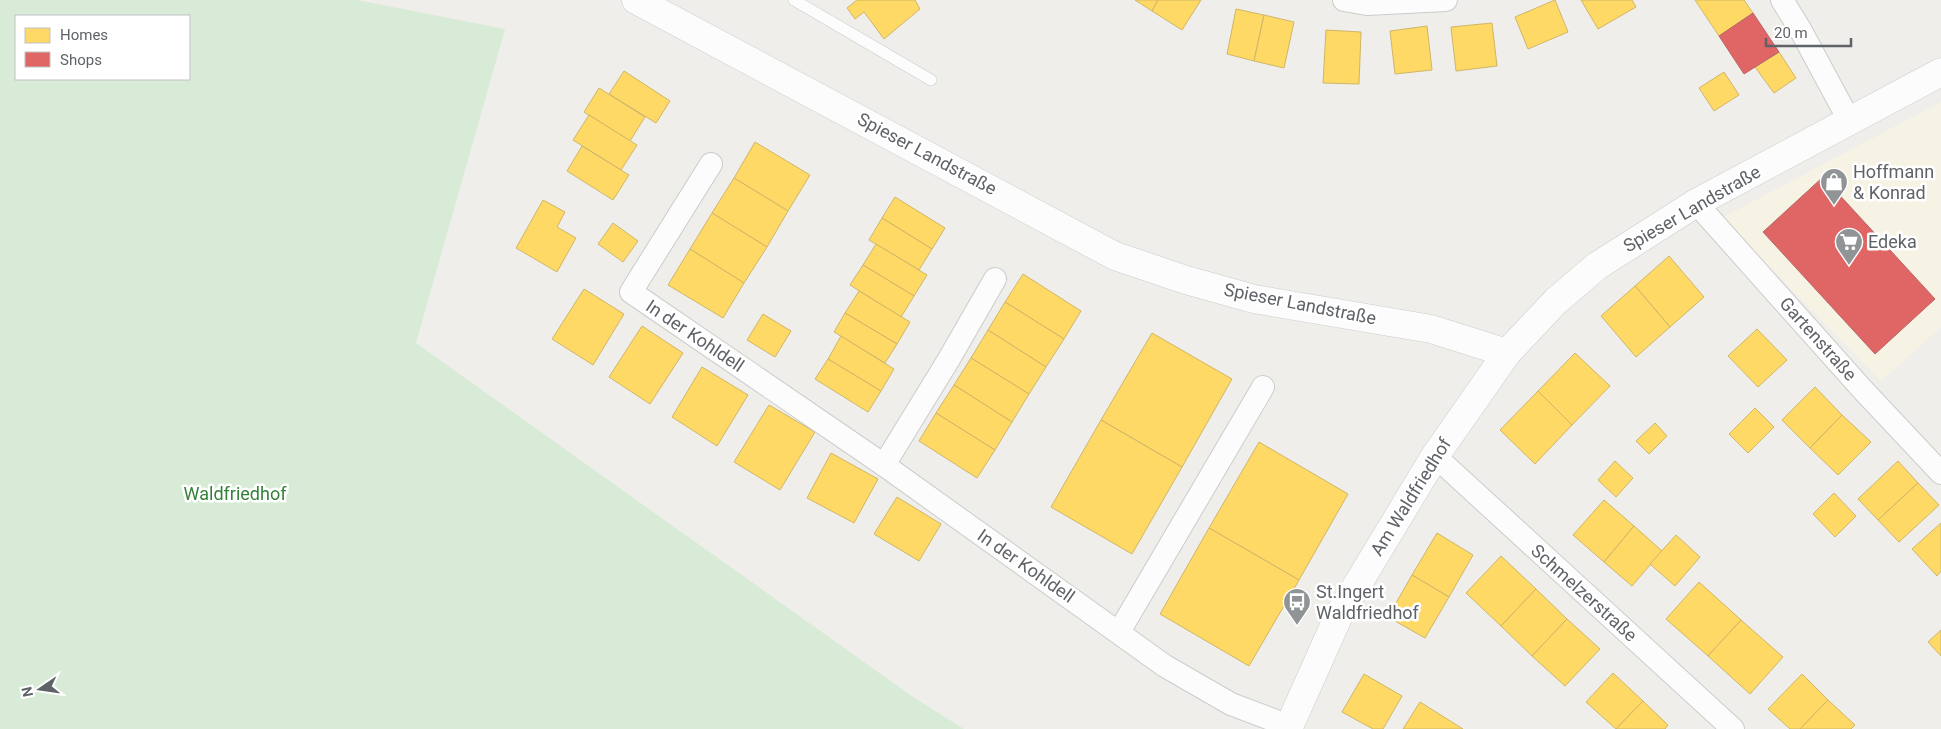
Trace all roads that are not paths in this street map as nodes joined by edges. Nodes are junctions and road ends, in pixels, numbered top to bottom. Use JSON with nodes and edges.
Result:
{"nodes":[{"id":1,"x":636,"y":0,"type":"edge"},
{"id":2,"x":794,"y":0,"type":"edge"},
{"id":3,"x":1344,"y":0,"type":"edge"},
{"id":4,"x":1446,"y":0,"type":"edge"},
{"id":5,"x":1782,"y":0,"type":"edge"},
{"id":6,"x":1941,"y":72,"type":"edge"},
{"id":7,"x":932,"y":80,"type":"dead end"},
{"id":8,"x":1850,"y":122,"type":"junction"},
{"id":9,"x":711,"y":164,"type":"dead end"},
{"id":10,"x":1696,"y":203,"type":"junction"},
{"id":11,"x":995,"y":279,"type":"dead end"},
{"id":12,"x":1507,"y":353,"type":"junction"},
{"id":13,"x":1263,"y":388,"type":"dead end"},
{"id":14,"x":1435,"y":456,"type":"junction"},
{"id":15,"x":884,"y":465,"type":"junction"},
{"id":16,"x":1941,"y":473,"type":"edge"},
{"id":17,"x":1119,"y":632,"type":"junction"},
{"id":18,"x":1288,"y":727,"type":"edge"},
{"id":19,"x":1733,"y":729,"type":"edge"}],
"edges":[{"from":1,"to":12,"type":"street","name":"Spieser Landstraße"},
{"from":2,"to":7,"type":"lane"},
{"from":3,"to":4,"type":"street"},
{"from":5,"to":8,"type":"street"},
{"from":6,"to":8,"type":"street","name":"Spieser Landstraße"},
{"from":8,"to":10,"type":"street","name":"Spieser Landstraße"},
{"from":9,"to":15,"type":"street","name":"In der Kohldell"},
{"from":10,"to":12,"type":"street","name":"Spieser Landstraße"},
{"from":10,"to":16,"type":"street","name":"Gartenstraße"},
{"from":11,"to":15,"type":"street"},
{"from":12,"to":14,"type":"street","name":"Am Waldfriedhof"},
{"from":13,"to":17,"type":"street"},
{"from":14,"to":18,"type":"street","name":"Am Waldfriedhof"},
{"from":14,"to":19,"type":"street","name":"Schmelzerstraße"},
{"from":15,"to":17,"type":"street","name":"In der Kohldell"},
{"from":17,"to":18,"type":"street","name":"In der Kohldell"}]}
